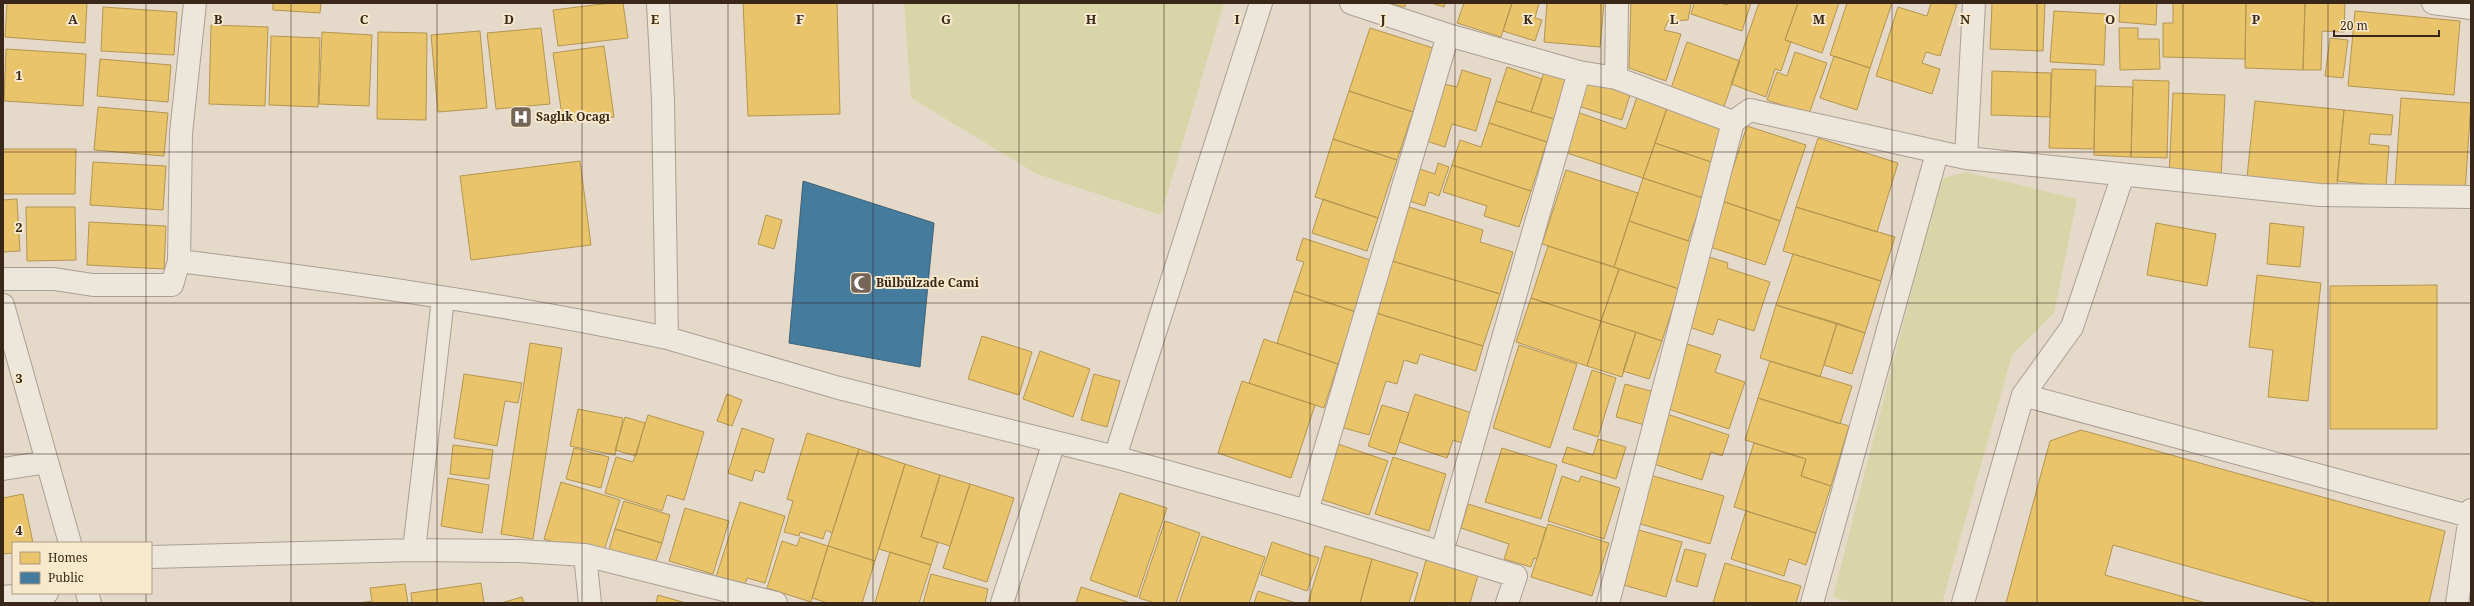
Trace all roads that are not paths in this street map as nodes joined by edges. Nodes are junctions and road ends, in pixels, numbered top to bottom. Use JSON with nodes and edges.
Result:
{"nodes":[{"id":1,"x":195,"y":3,"type":"edge"},
{"id":2,"x":658,"y":3,"type":"edge"},
{"id":3,"x":1261,"y":3,"type":"edge"},
{"id":4,"x":1351,"y":3,"type":"edge"},
{"id":5,"x":1617,"y":3,"type":"edge"},
{"id":6,"x":1974,"y":3,"type":"edge"},
{"id":7,"x":2433,"y":3,"type":"edge"},
{"id":8,"x":2471,"y":8,"type":"edge"},
{"id":9,"x":1448,"y":36,"type":"junction"},
{"id":10,"x":1578,"y":72,"type":"junction"},
{"id":11,"x":1616,"y":78,"type":"junction"},
{"id":12,"x":1733,"y":122,"type":"junction"},
{"id":13,"x":1937,"y":153,"type":"junction"},
{"id":14,"x":1966,"y":158,"type":"junction"},
{"id":15,"x":2123,"y":175,"type":"junction"},
{"id":16,"x":2471,"y":197,"type":"edge"},
{"id":17,"x":179,"y":261,"type":"junction"},
{"id":18,"x":3,"y":279,"type":"edge"},
{"id":19,"x":443,"y":299,"type":"junction"},
{"id":20,"x":3,"y":305,"type":"edge"},
{"id":21,"x":667,"y":338,"type":"junction"},
{"id":22,"x":2023,"y":395,"type":"junction"},
{"id":23,"x":1054,"y":442,"type":"junction"},
{"id":24,"x":1115,"y":457,"type":"junction"},
{"id":25,"x":48,"y":462,"type":"junction"},
{"id":26,"x":3,"y":469,"type":"edge"},
{"id":27,"x":1307,"y":511,"type":"junction"},
{"id":28,"x":2470,"y":513,"type":"edge"},
{"id":29,"x":70,"y":542,"type":"edge"},
{"id":30,"x":414,"y":550,"type":"junction"},
{"id":31,"x":1442,"y":552,"type":"junction"},
{"id":32,"x":585,"y":554,"type":"junction"},
{"id":33,"x":152,"y":557,"type":"edge"},
{"id":34,"x":36,"y":594,"type":"edge"},
{"id":35,"x":2463,"y":595,"type":"edge"},
{"id":36,"x":3,"y":597,"type":"edge"},
{"id":37,"x":590,"y":603,"type":"edge"},
{"id":38,"x":776,"y":603,"type":"edge"},
{"id":39,"x":1002,"y":603,"type":"edge"},
{"id":40,"x":1507,"y":603,"type":"edge"},
{"id":41,"x":1608,"y":603,"type":"edge"},
{"id":42,"x":1812,"y":603,"type":"edge"},
{"id":43,"x":1963,"y":603,"type":"edge"}],
"edges":[{"from":1,"to":17,"type":"street"},
{"from":2,"to":21,"type":"street"},
{"from":3,"to":24,"type":"street"},
{"from":4,"to":9,"type":"street"},
{"from":5,"to":11,"type":"street"},
{"from":6,"to":14,"type":"street"},
{"from":7,"to":8,"type":"street"},
{"from":9,"to":10,"type":"street"},
{"from":9,"to":27,"type":"street"},
{"from":10,"to":11,"type":"street"},
{"from":10,"to":31,"type":"street"},
{"from":11,"to":12,"type":"street"},
{"from":12,"to":13,"type":"street"},
{"from":12,"to":41,"type":"street"},
{"from":13,"to":14,"type":"street"},
{"from":13,"to":42,"type":"street"},
{"from":14,"to":15,"type":"street"},
{"from":15,"to":16,"type":"street"},
{"from":15,"to":22,"type":"street"},
{"from":17,"to":18,"type":"street"},
{"from":17,"to":19,"type":"street"},
{"from":19,"to":21,"type":"street"},
{"from":19,"to":30,"type":"street"},
{"from":20,"to":25,"type":"street"},
{"from":21,"to":23,"type":"street"},
{"from":22,"to":28,"type":"street"},
{"from":22,"to":43,"type":"street"},
{"from":23,"to":24,"type":"street"},
{"from":23,"to":39,"type":"street"},
{"from":24,"to":27,"type":"street"},
{"from":25,"to":26,"type":"street"},
{"from":25,"to":29,"type":"street"},
{"from":27,"to":31,"type":"street"},
{"from":28,"to":35,"type":"street"},
{"from":30,"to":32,"type":"street"},
{"from":30,"to":33,"type":"street"},
{"from":31,"to":40,"type":"street"},
{"from":32,"to":37,"type":"street"},
{"from":32,"to":38,"type":"street"},
{"from":34,"to":36,"type":"street"}]}
